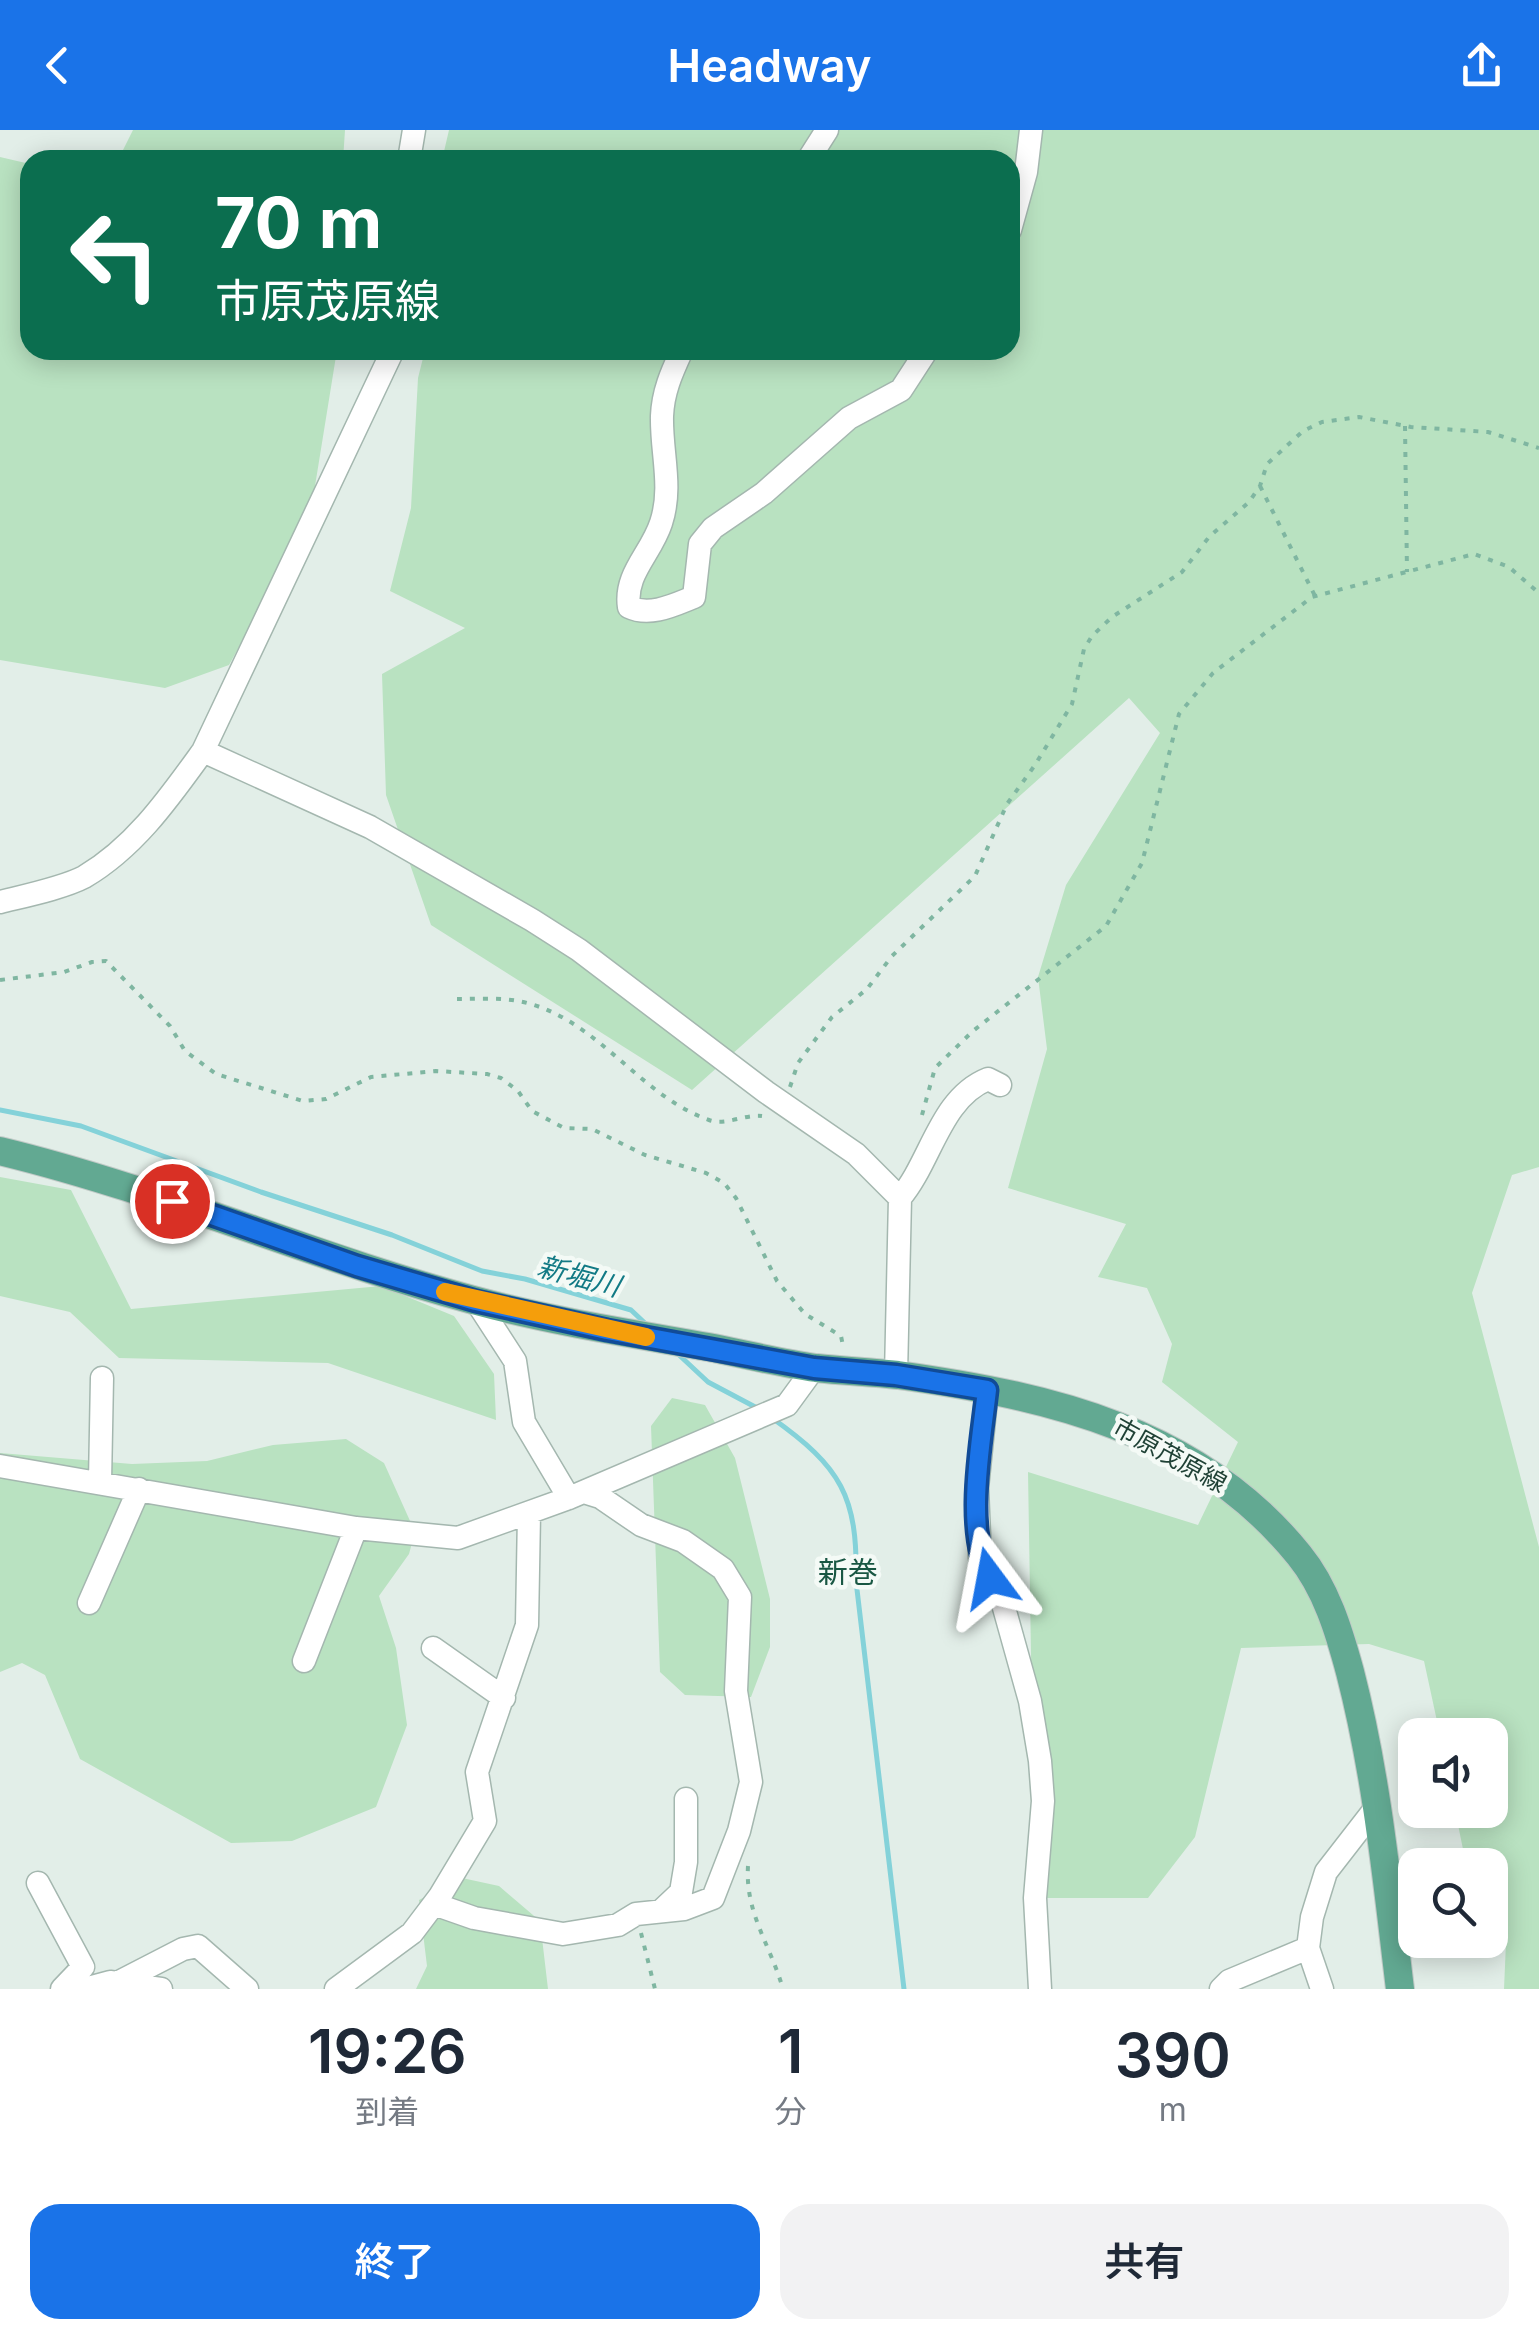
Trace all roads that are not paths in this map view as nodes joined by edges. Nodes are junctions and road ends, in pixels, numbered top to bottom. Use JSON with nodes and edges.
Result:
{"nodes":[{"id":1,"x":1031,"y":130,"type":"edge"},
{"id":2,"x":1020,"y":194,"type":"edge"},
{"id":3,"x":388,"y":360,"type":"edge"},
{"id":4,"x":678,"y":360,"type":"edge"},
{"id":5,"x":920,"y":360,"type":"edge"},
{"id":6,"x":203,"y":751,"type":"junction"},
{"id":7,"x":0,"y":902,"type":"edge"},
{"id":8,"x":1000,"y":1086,"type":"dead end"},
{"id":9,"x":0,"y":1150,"type":"edge"},
{"id":10,"x":900,"y":1198,"type":"junction"},
{"id":11,"x":476,"y":1301,"type":"junction"},
{"id":12,"x":814,"y":1368,"type":"junction"},
{"id":13,"x":896,"y":1375,"type":"junction"},
{"id":14,"x":102,"y":1378,"type":"dead end"},
{"id":15,"x":987,"y":1390,"type":"junction"},
{"id":16,"x":0,"y":1466,"type":"edge"},
{"id":17,"x":100,"y":1482,"type":"junction"},
{"id":18,"x":139,"y":1490,"type":"junction"},
{"id":19,"x":576,"y":1495,"type":"junction"},
{"id":20,"x":529,"y":1514,"type":"junction"},
{"id":21,"x":356,"y":1528,"type":"junction"},
{"id":22,"x":88,"y":1603,"type":"dead end"},
{"id":23,"x":434,"y":1648,"type":"dead end"},
{"id":24,"x":304,"y":1661,"type":"dead end"},
{"id":25,"x":504,"y":1698,"type":"junction"},
{"id":26,"x":686,"y":1799,"type":"dead end"},
{"id":27,"x":1378,"y":1805,"type":"junction"},
{"id":28,"x":38,"y":1883,"type":"dead end"},
{"id":29,"x":434,"y":1904,"type":"junction"},
{"id":30,"x":663,"y":1909,"type":"junction"},
{"id":31,"x":1308,"y":1948,"type":"junction"},
{"id":32,"x":118,"y":1983,"type":"junction"},
{"id":33,"x":62,"y":1989,"type":"edge"},
{"id":34,"x":84,"y":1989,"type":"edge"},
{"id":35,"x":160,"y":1989,"type":"edge"},
{"id":36,"x":247,"y":1989,"type":"edge"},
{"id":37,"x":336,"y":1989,"type":"edge"},
{"id":38,"x":1040,"y":1989,"type":"edge"},
{"id":39,"x":1222,"y":1989,"type":"edge"},
{"id":40,"x":1322,"y":1989,"type":"edge"},
{"id":41,"x":1400,"y":1989,"type":"edge"}],
"edges":[{"from":1,"to":2,"type":"street"},
{"from":3,"to":6,"type":"street"},
{"from":4,"to":5,"type":"street"},
{"from":6,"to":7,"type":"street"},
{"from":6,"to":10,"type":"street"},
{"from":8,"to":10,"type":"street"},
{"from":9,"to":11,"type":"main road","name":"市原茂原線"},
{"from":10,"to":13,"type":"street"},
{"from":11,"to":12,"type":"main road","name":"市原茂原線"},
{"from":11,"to":19,"type":"street"},
{"from":12,"to":13,"type":"main road","name":"市原茂原線"},
{"from":12,"to":19,"type":"street"},
{"from":13,"to":15,"type":"main road","name":"市原茂原線"},
{"from":14,"to":17,"type":"street"},
{"from":15,"to":27,"type":"main road","name":"市原茂原線"},
{"from":15,"to":38,"type":"street"},
{"from":16,"to":17,"type":"street"},
{"from":17,"to":18,"type":"street"},
{"from":18,"to":21,"type":"street"},
{"from":18,"to":22,"type":"street"},
{"from":19,"to":20,"type":"street"},
{"from":19,"to":30,"type":"street"},
{"from":20,"to":21,"type":"street"},
{"from":20,"to":25,"type":"street"},
{"from":21,"to":24,"type":"street"},
{"from":23,"to":25,"type":"street"},
{"from":25,"to":29,"type":"street"},
{"from":26,"to":30,"type":"street"},
{"from":27,"to":31,"type":"street"},
{"from":27,"to":41,"type":"main road","name":"市原茂原線"},
{"from":28,"to":33,"type":"street"},
{"from":29,"to":30,"type":"street"},
{"from":29,"to":37,"type":"street"},
{"from":31,"to":39,"type":"street"},
{"from":31,"to":40,"type":"street"},
{"from":32,"to":34,"type":"street"},
{"from":32,"to":35,"type":"street"},
{"from":32,"to":36,"type":"street"}]}
